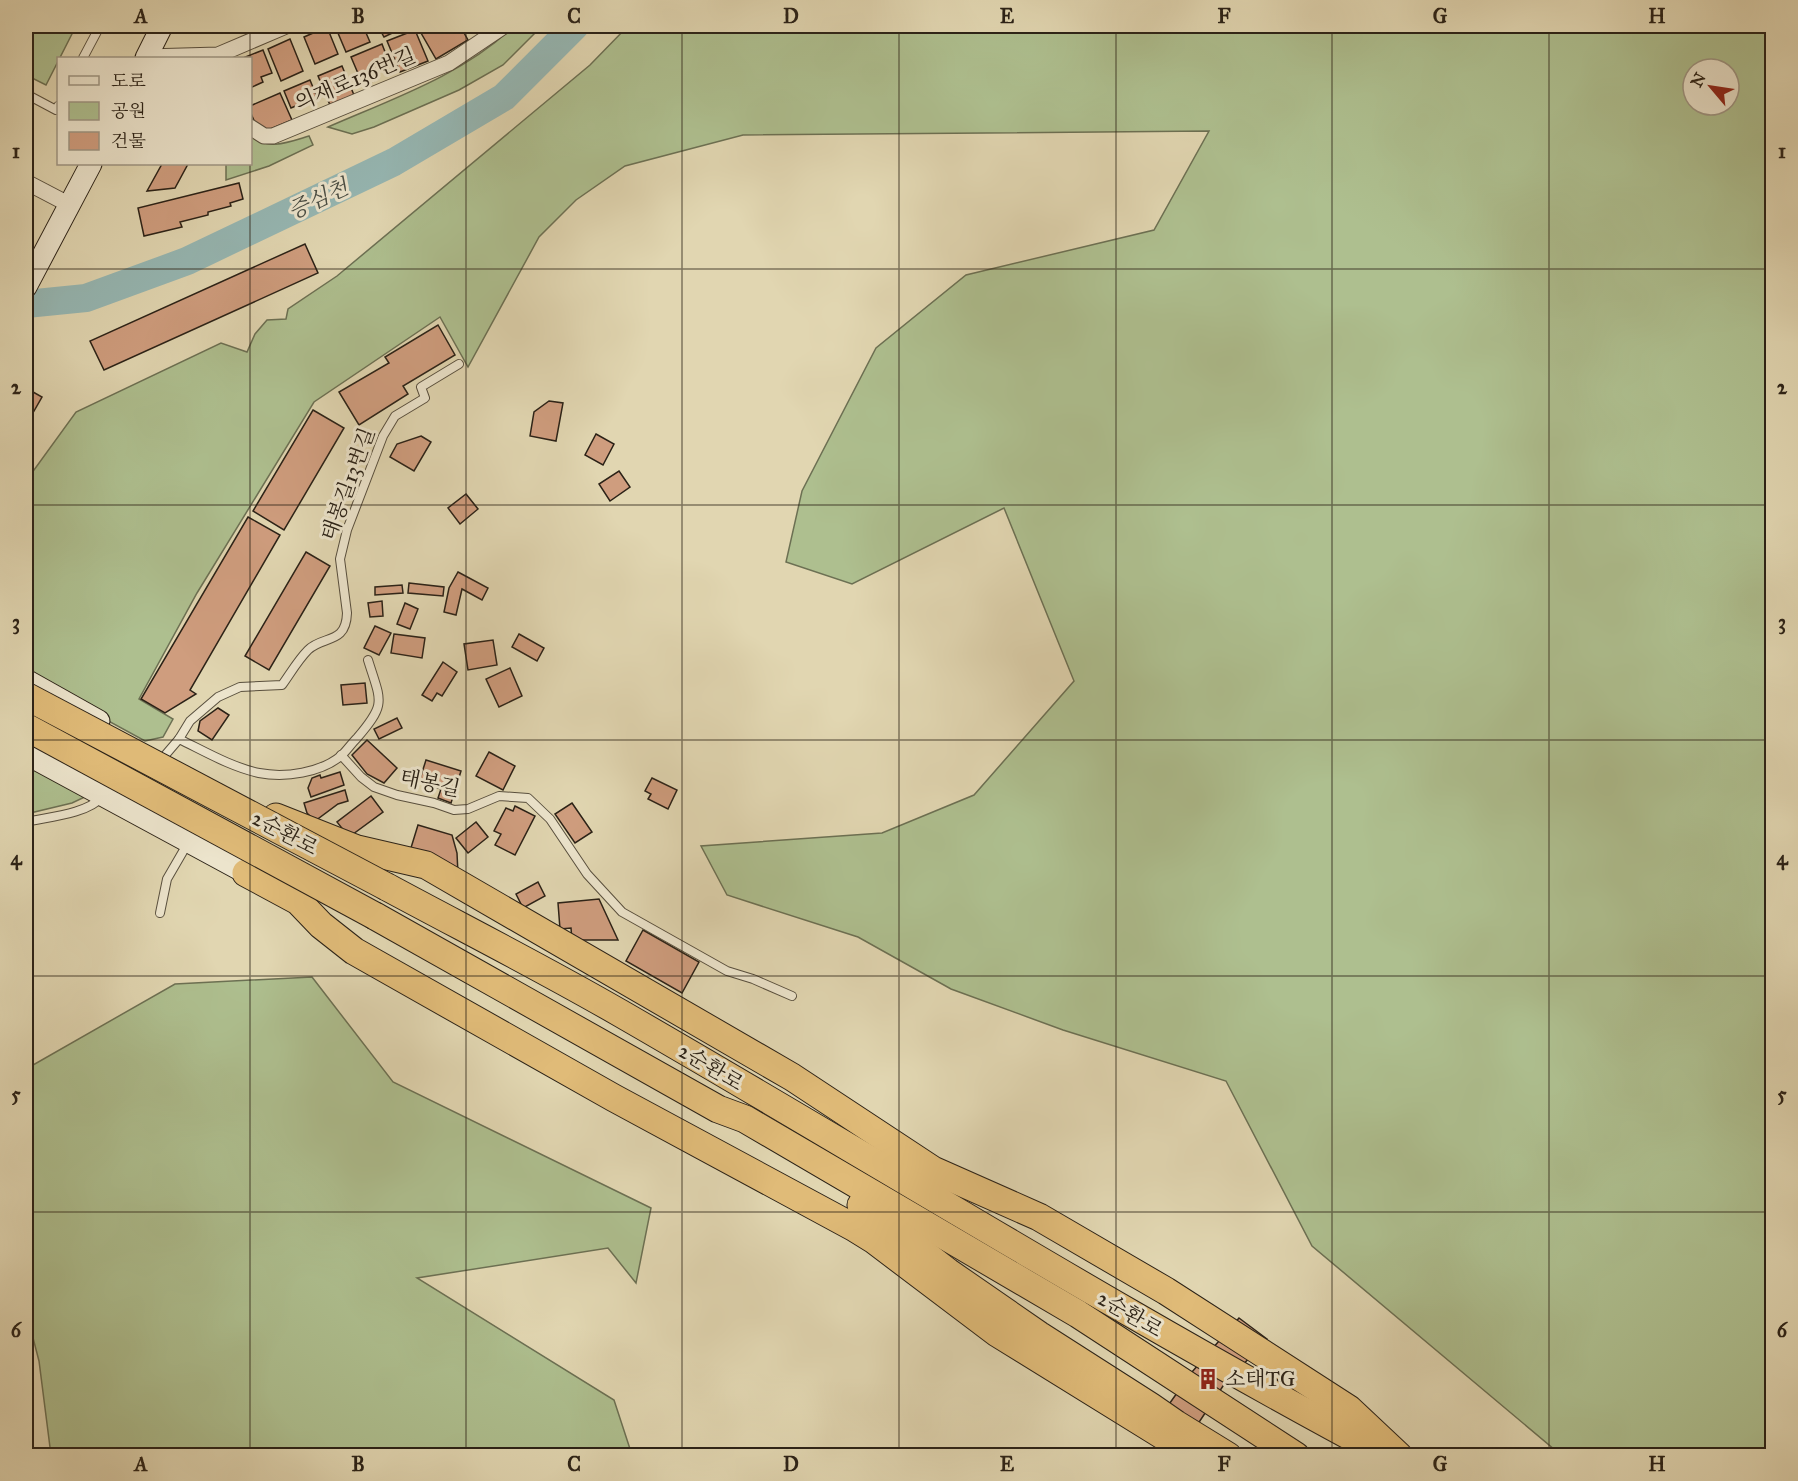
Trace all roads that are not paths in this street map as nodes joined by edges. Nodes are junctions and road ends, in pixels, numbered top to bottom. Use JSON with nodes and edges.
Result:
{"nodes":[{"id":1,"x":100,"y":26,"type":"edge"},
{"id":2,"x":162,"y":26,"type":"edge"},
{"id":3,"x":286,"y":26,"type":"edge"},
{"id":4,"x":504,"y":26,"type":"edge"},
{"id":5,"x":84,"y":57,"type":"edge"},
{"id":6,"x":146,"y":57,"type":"edge"},
{"id":7,"x":219,"y":57,"type":"edge"},
{"id":8,"x":26,"y":94,"type":"edge"},
{"id":9,"x":57,"y":108,"type":"edge"},
{"id":10,"x":252,"y":128,"type":"edge"},
{"id":11,"x":90,"y":165,"type":"edge"},
{"id":12,"x":26,"y":182,"type":"edge"},
{"id":13,"x":70,"y":205,"type":"junction"},
{"id":14,"x":26,"y":285,"type":"edge"},
{"id":15,"x":459,"y":364,"type":"dead end"},
{"id":16,"x":368,"y":660,"type":"dead end"},
{"id":17,"x":26,"y":680,"type":"edge"},
{"id":18,"x":26,"y":696,"type":"edge"},
{"id":19,"x":26,"y":727,"type":"edge"},
{"id":20,"x":179,"y":739,"type":"junction"},
{"id":21,"x":26,"y":754,"type":"edge"},
{"id":22,"x":341,"y":755,"type":"junction"},
{"id":23,"x":163,"y":759,"type":"junction"},
{"id":24,"x":143,"y":771,"type":"dead end"},
{"id":25,"x":133,"y":778,"type":"dead end"},
{"id":26,"x":123,"y":784,"type":"dead end"},
{"id":27,"x":104,"y":796,"type":"junction"},
{"id":28,"x":276,"y":817,"type":"joint"},
{"id":29,"x":26,"y":822,"type":"edge"},
{"id":30,"x":184,"y":848,"type":"junction"},
{"id":31,"x":208,"y":861,"type":"dead end"},
{"id":32,"x":246,"y":873,"type":"joint"},
{"id":33,"x":160,"y":912,"type":"dead end"},
{"id":34,"x":792,"y":996,"type":"dead end"},
{"id":35,"x":718,"y":1109,"type":"junction"},
{"id":36,"x":1205,"y":1455,"type":"edge"},
{"id":37,"x":1228,"y":1455,"type":"edge"},
{"id":38,"x":1296,"y":1455,"type":"edge"},
{"id":39,"x":1387,"y":1455,"type":"edge"},
{"id":40,"x":1399,"y":1455,"type":"edge"}],
"edges":[{"from":1,"to":5,"type":"lane"},
{"from":2,"to":6,"type":"street"},
{"from":3,"to":7,"type":"street"},
{"from":4,"to":10,"type":"street","name":"의재로136번길"},
{"from":8,"to":9,"type":"lane"},
{"from":11,"to":13,"type":"street"},
{"from":12,"to":13,"type":"street"},
{"from":13,"to":14,"type":"street"},
{"from":15,"to":20,"type":"lane","name":"태봉길13번길"},
{"from":16,"to":22,"type":"lane"},
{"from":17,"to":23,"type":"street"},
{"from":18,"to":39,"type":"highway","name":"2순환로","bridge":true},
{"from":19,"to":35,"type":"highway","name":"2순환로","bridge":true},
{"from":20,"to":22,"type":"lane"},
{"from":20,"to":23,"type":"lane"},
{"from":21,"to":27,"type":"street"},
{"from":22,"to":34,"type":"lane","name":"태봉길"},
{"from":23,"to":24,"type":"lane"},
{"from":23,"to":28,"type":"street"},
{"from":25,"to":26,"type":"lane"},
{"from":27,"to":29,"type":"lane"},
{"from":27,"to":30,"type":"lane"},
{"from":27,"to":32,"type":"street"},
{"from":28,"to":40,"type":"highway"},
{"from":30,"to":31,"type":"lane"},
{"from":30,"to":33,"type":"lane"},
{"from":32,"to":36,"type":"highway"},
{"from":35,"to":37,"type":"highway"},
{"from":35,"to":38,"type":"highway","name":"2순환로"}]}
